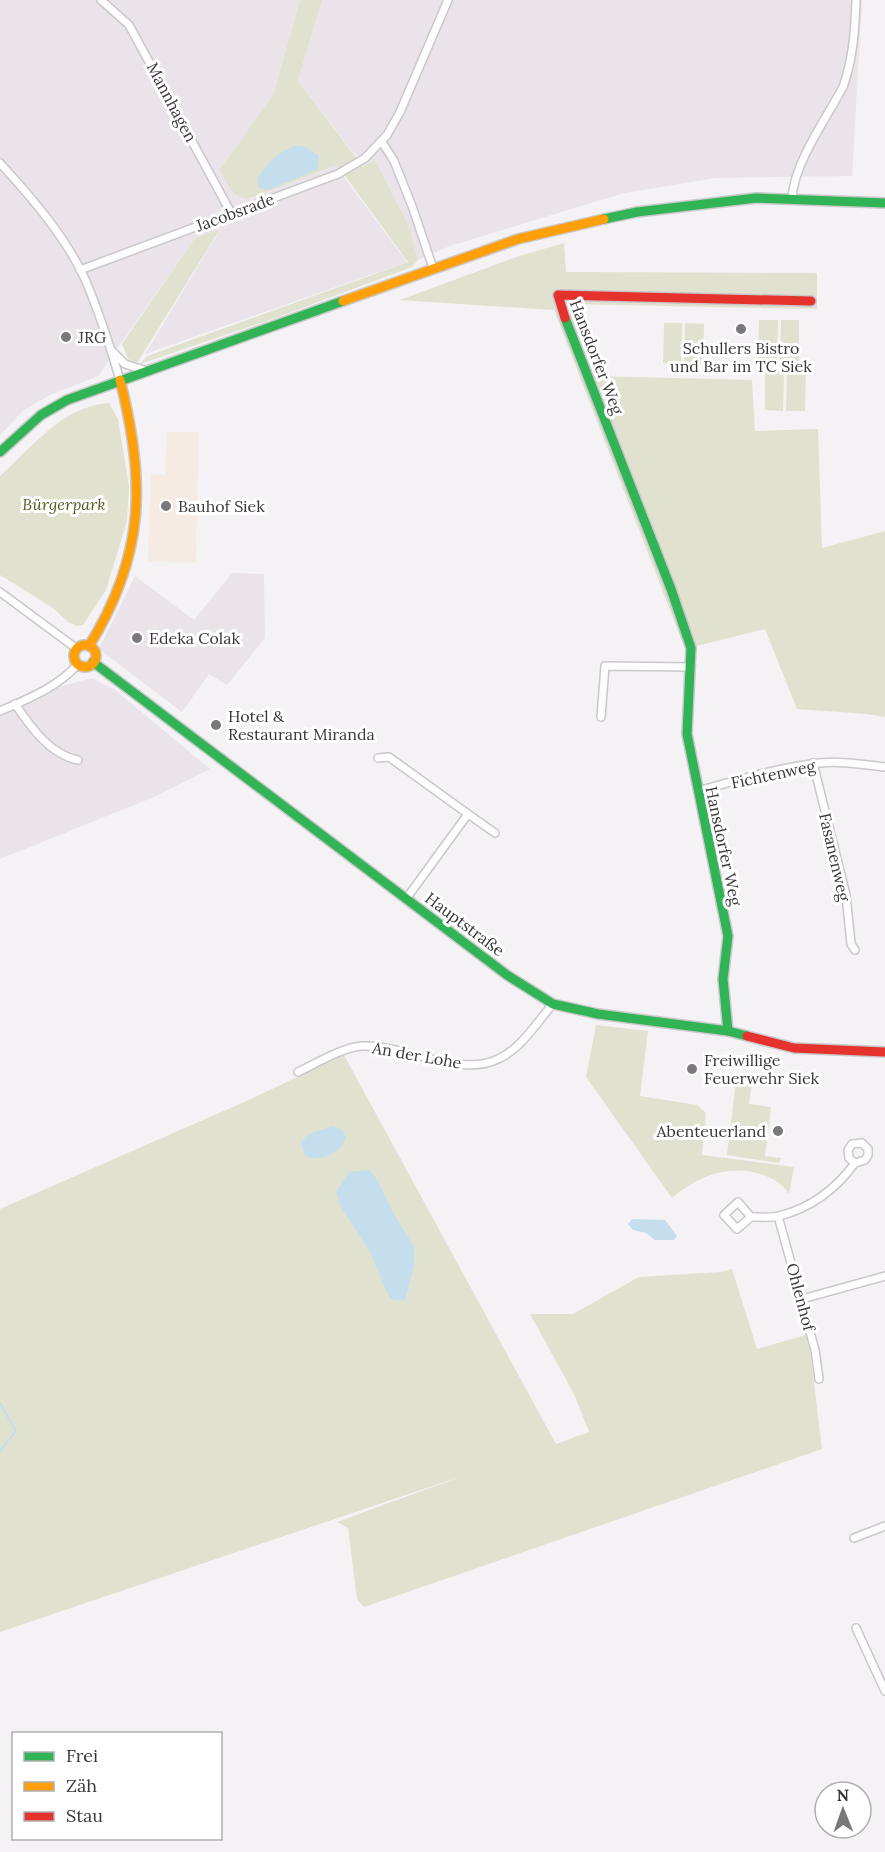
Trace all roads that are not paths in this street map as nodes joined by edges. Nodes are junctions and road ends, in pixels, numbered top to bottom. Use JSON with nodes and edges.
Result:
{"nodes":[{"id":1,"x":102,"y":0,"type":"edge"},
{"id":2,"x":448,"y":0,"type":"edge"},
{"id":3,"x":856,"y":0,"type":"edge"},
{"id":4,"x":382,"y":141,"type":"junction"},
{"id":5,"x":0,"y":163,"type":"edge"},
{"id":6,"x":792,"y":198,"type":"junction"},
{"id":7,"x":885,"y":203,"type":"edge"},
{"id":8,"x":231,"y":213,"type":"junction"},
{"id":9,"x":433,"y":268,"type":"junction"},
{"id":10,"x":80,"y":270,"type":"junction"},
{"id":11,"x":812,"y":301,"type":"dead end"},
{"id":12,"x":110,"y":349,"type":"junction"},
{"id":13,"x":147,"y":371,"type":"junction"},
{"id":14,"x":120,"y":380,"type":"junction"},
{"id":15,"x":0,"y":452,"type":"edge"},
{"id":16,"x":0,"y":592,"type":"edge"},
{"id":17,"x":89,"y":646,"type":"junction"},
{"id":18,"x":77,"y":649,"type":"junction"},
{"id":19,"x":93,"y":662,"type":"junction"},
{"id":20,"x":78,"y":664,"type":"junction"},
{"id":21,"x":691,"y":667,"type":"junction"},
{"id":22,"x":15,"y":705,"type":"junction"},
{"id":23,"x":0,"y":711,"type":"edge"},
{"id":24,"x":601,"y":717,"type":"dead end"},
{"id":25,"x":378,"y":758,"type":"dead end"},
{"id":26,"x":78,"y":760,"type":"dead end"},
{"id":27,"x":813,"y":763,"type":"junction"},
{"id":28,"x":885,"y":767,"type":"edge"},
{"id":29,"x":698,"y":791,"type":"junction"},
{"id":30,"x":468,"y":814,"type":"junction"},
{"id":31,"x":495,"y":832,"type":"dead end"},
{"id":32,"x":406,"y":899,"type":"junction"},
{"id":33,"x":855,"y":950,"type":"dead end"},
{"id":34,"x":554,"y":1004,"type":"junction"},
{"id":35,"x":728,"y":1031,"type":"junction"},
{"id":36,"x":885,"y":1052,"type":"edge"},
{"id":37,"x":298,"y":1072,"type":"dead end"},
{"id":38,"x":855,"y":1162,"type":"dead end"},
{"id":39,"x":778,"y":1216,"type":"junction"},
{"id":40,"x":751,"y":1217,"type":"dead end"},
{"id":41,"x":885,"y":1276,"type":"edge"},
{"id":42,"x":802,"y":1299,"type":"junction"},
{"id":43,"x":819,"y":1379,"type":"dead end"},
{"id":44,"x":885,"y":1526,"type":"edge"},
{"id":45,"x":854,"y":1538,"type":"dead end"},
{"id":46,"x":856,"y":1628,"type":"dead end"},
{"id":47,"x":885,"y":1691,"type":"edge"}],
"edges":[{"from":1,"to":8,"type":"street","name":"Mannhagen"},
{"from":2,"to":4,"type":"street","name":"Jacobsrade"},
{"from":3,"to":6,"type":"street"},
{"from":4,"to":8,"type":"street","name":"Jacobsrade"},
{"from":4,"to":9,"type":"street"},
{"from":5,"to":10,"type":"street"},
{"from":6,"to":7,"type":"street"},
{"from":6,"to":9,"type":"street"},
{"from":8,"to":10,"type":"street","name":"Jacobsrade"},
{"from":9,"to":13,"type":"street"},
{"from":10,"to":12,"type":"street"},
{"from":11,"to":21,"type":"street","name":"Hansdorfer Weg"},
{"from":12,"to":13,"type":"street"},
{"from":12,"to":14,"type":"street"},
{"from":13,"to":14,"type":"street"},
{"from":14,"to":15,"type":"street"},
{"from":14,"to":17,"type":"street"},
{"from":16,"to":18,"type":"street"},
{"from":17,"to":18,"type":"street"},
{"from":17,"to":19,"type":"street"},
{"from":18,"to":20,"type":"street"},
{"from":19,"to":20,"type":"street"},
{"from":19,"to":32,"type":"street","name":"Hauptstraße"},
{"from":20,"to":22,"type":"street"},
{"from":21,"to":24,"type":"street"},
{"from":21,"to":29,"type":"street","name":"Hansdorfer Weg"},
{"from":22,"to":23,"type":"street"},
{"from":22,"to":26,"type":"street"},
{"from":25,"to":30,"type":"street"},
{"from":27,"to":28,"type":"street","name":"Fichtenweg"},
{"from":27,"to":29,"type":"street","name":"Fichtenweg"},
{"from":27,"to":33,"type":"street","name":"Fasanenweg"},
{"from":29,"to":35,"type":"street","name":"Hansdorfer Weg"},
{"from":30,"to":31,"type":"street"},
{"from":30,"to":32,"type":"street"},
{"from":32,"to":34,"type":"street","name":"Hauptstraße"},
{"from":34,"to":35,"type":"street","name":"Hauptstraße"},
{"from":34,"to":37,"type":"street","name":"An der Lohe"},
{"from":35,"to":36,"type":"street","name":"Hauptstraße"},
{"from":38,"to":39,"type":"street"},
{"from":39,"to":40,"type":"street"},
{"from":39,"to":42,"type":"street","name":"Ohlenhof"},
{"from":41,"to":42,"type":"street"},
{"from":42,"to":43,"type":"street","name":"Ohlenhof"},
{"from":44,"to":45,"type":"street"},
{"from":46,"to":47,"type":"street"}]}
